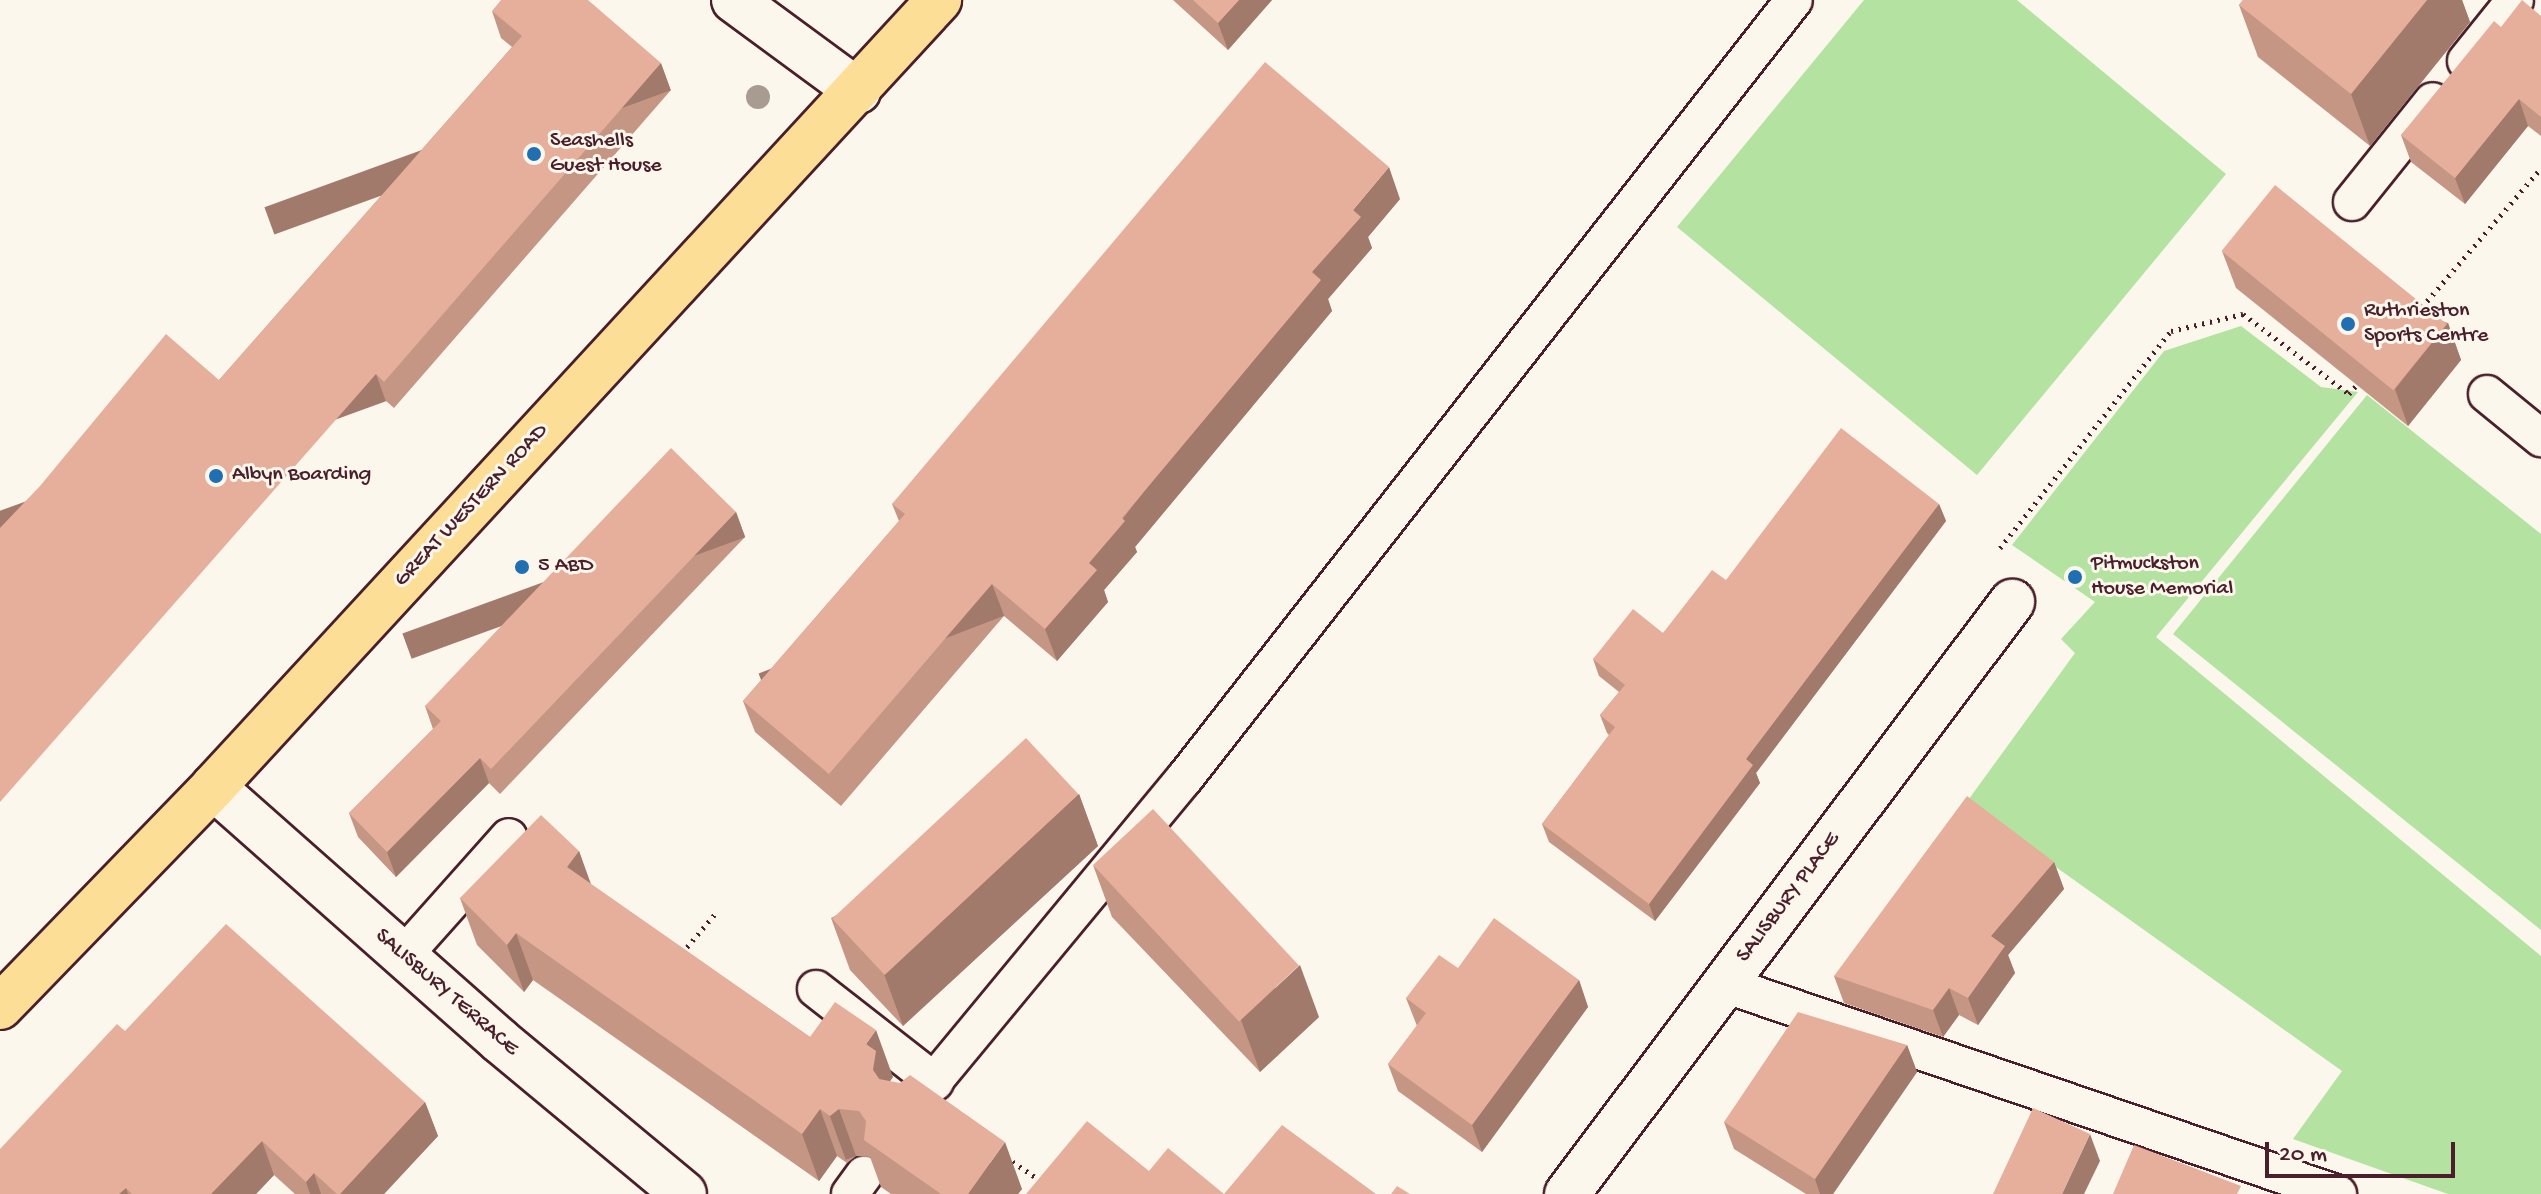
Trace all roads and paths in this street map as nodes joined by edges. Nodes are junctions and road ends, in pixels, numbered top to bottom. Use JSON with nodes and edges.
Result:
{"nodes":[{"id":1,"x":734,"y":0,"type":"edge"},
{"id":2,"x":939,"y":0,"type":"edge"},
{"id":3,"x":1794,"y":0,"type":"edge"},
{"id":4,"x":2515,"y":0,"type":"edge"},
{"id":5,"x":858,"y":91,"type":"junction"},
{"id":6,"x":2541,"y":168,"type":"edge"},
{"id":7,"x":2352,"y":202,"type":"dead end"},
{"id":8,"x":2420,"y":310,"type":"edge"},
{"id":9,"x":2369,"y":370,"type":"edge"},
{"id":10,"x":2487,"y":394,"type":"dead end"},
{"id":11,"x":2541,"y":438,"type":"edge"},
{"id":12,"x":2012,"y":602,"type":"joint"},
{"id":13,"x":213,"y":787,"type":"junction"},
{"id":14,"x":509,"y":837,"type":"dead end"},
{"id":15,"x":715,"y":914,"type":"dead end"},
{"id":16,"x":403,"y":956,"type":"junction"},
{"id":17,"x":672,"y":965,"type":"edge"},
{"id":18,"x":1724,"y":984,"type":"junction"},
{"id":19,"x":816,"y":989,"type":"dead end"},
{"id":20,"x":0,"y":1007,"type":"edge"},
{"id":21,"x":935,"y":1082,"type":"junction"},
{"id":22,"x":910,"y":1110,"type":"edge"},
{"id":23,"x":994,"y":1148,"type":"edge"},
{"id":24,"x":684,"y":1194,"type":"edge"},
{"id":25,"x":1030,"y":1194,"type":"edge"},
{"id":26,"x":1567,"y":1194,"type":"edge"},
{"id":27,"x":2338,"y":1194,"type":"edge"}],
"edges":[{"from":1,"to":5,"type":"street"},
{"from":2,"to":5,"type":"main road","name":"GREAT WESTERN ROAD"},
{"from":3,"to":21,"type":"lane"},
{"from":4,"to":7,"type":"lane"},
{"from":5,"to":13,"type":"main road","name":"GREAT WESTERN ROAD"},
{"from":6,"to":8,"type":"path"},
{"from":9,"to":12,"type":"path"},
{"from":10,"to":11,"type":"lane"},
{"from":12,"to":18,"type":"street","name":"SALISBURY PLACE"},
{"from":13,"to":16,"type":"street","name":"SALISBURY TERRACE"},
{"from":13,"to":20,"type":"main road","name":"GREAT WESTERN ROAD"},
{"from":14,"to":16,"type":"lane"},
{"from":15,"to":17,"type":"path"},
{"from":16,"to":24,"type":"street","name":"SALISBURY TERRACE"},
{"from":18,"to":26,"type":"street","name":"SALISBURY PLACE"},
{"from":18,"to":27,"type":"lane"},
{"from":19,"to":21,"type":"lane"},
{"from":21,"to":22,"type":"lane"},
{"from":23,"to":25,"type":"path"}]}
